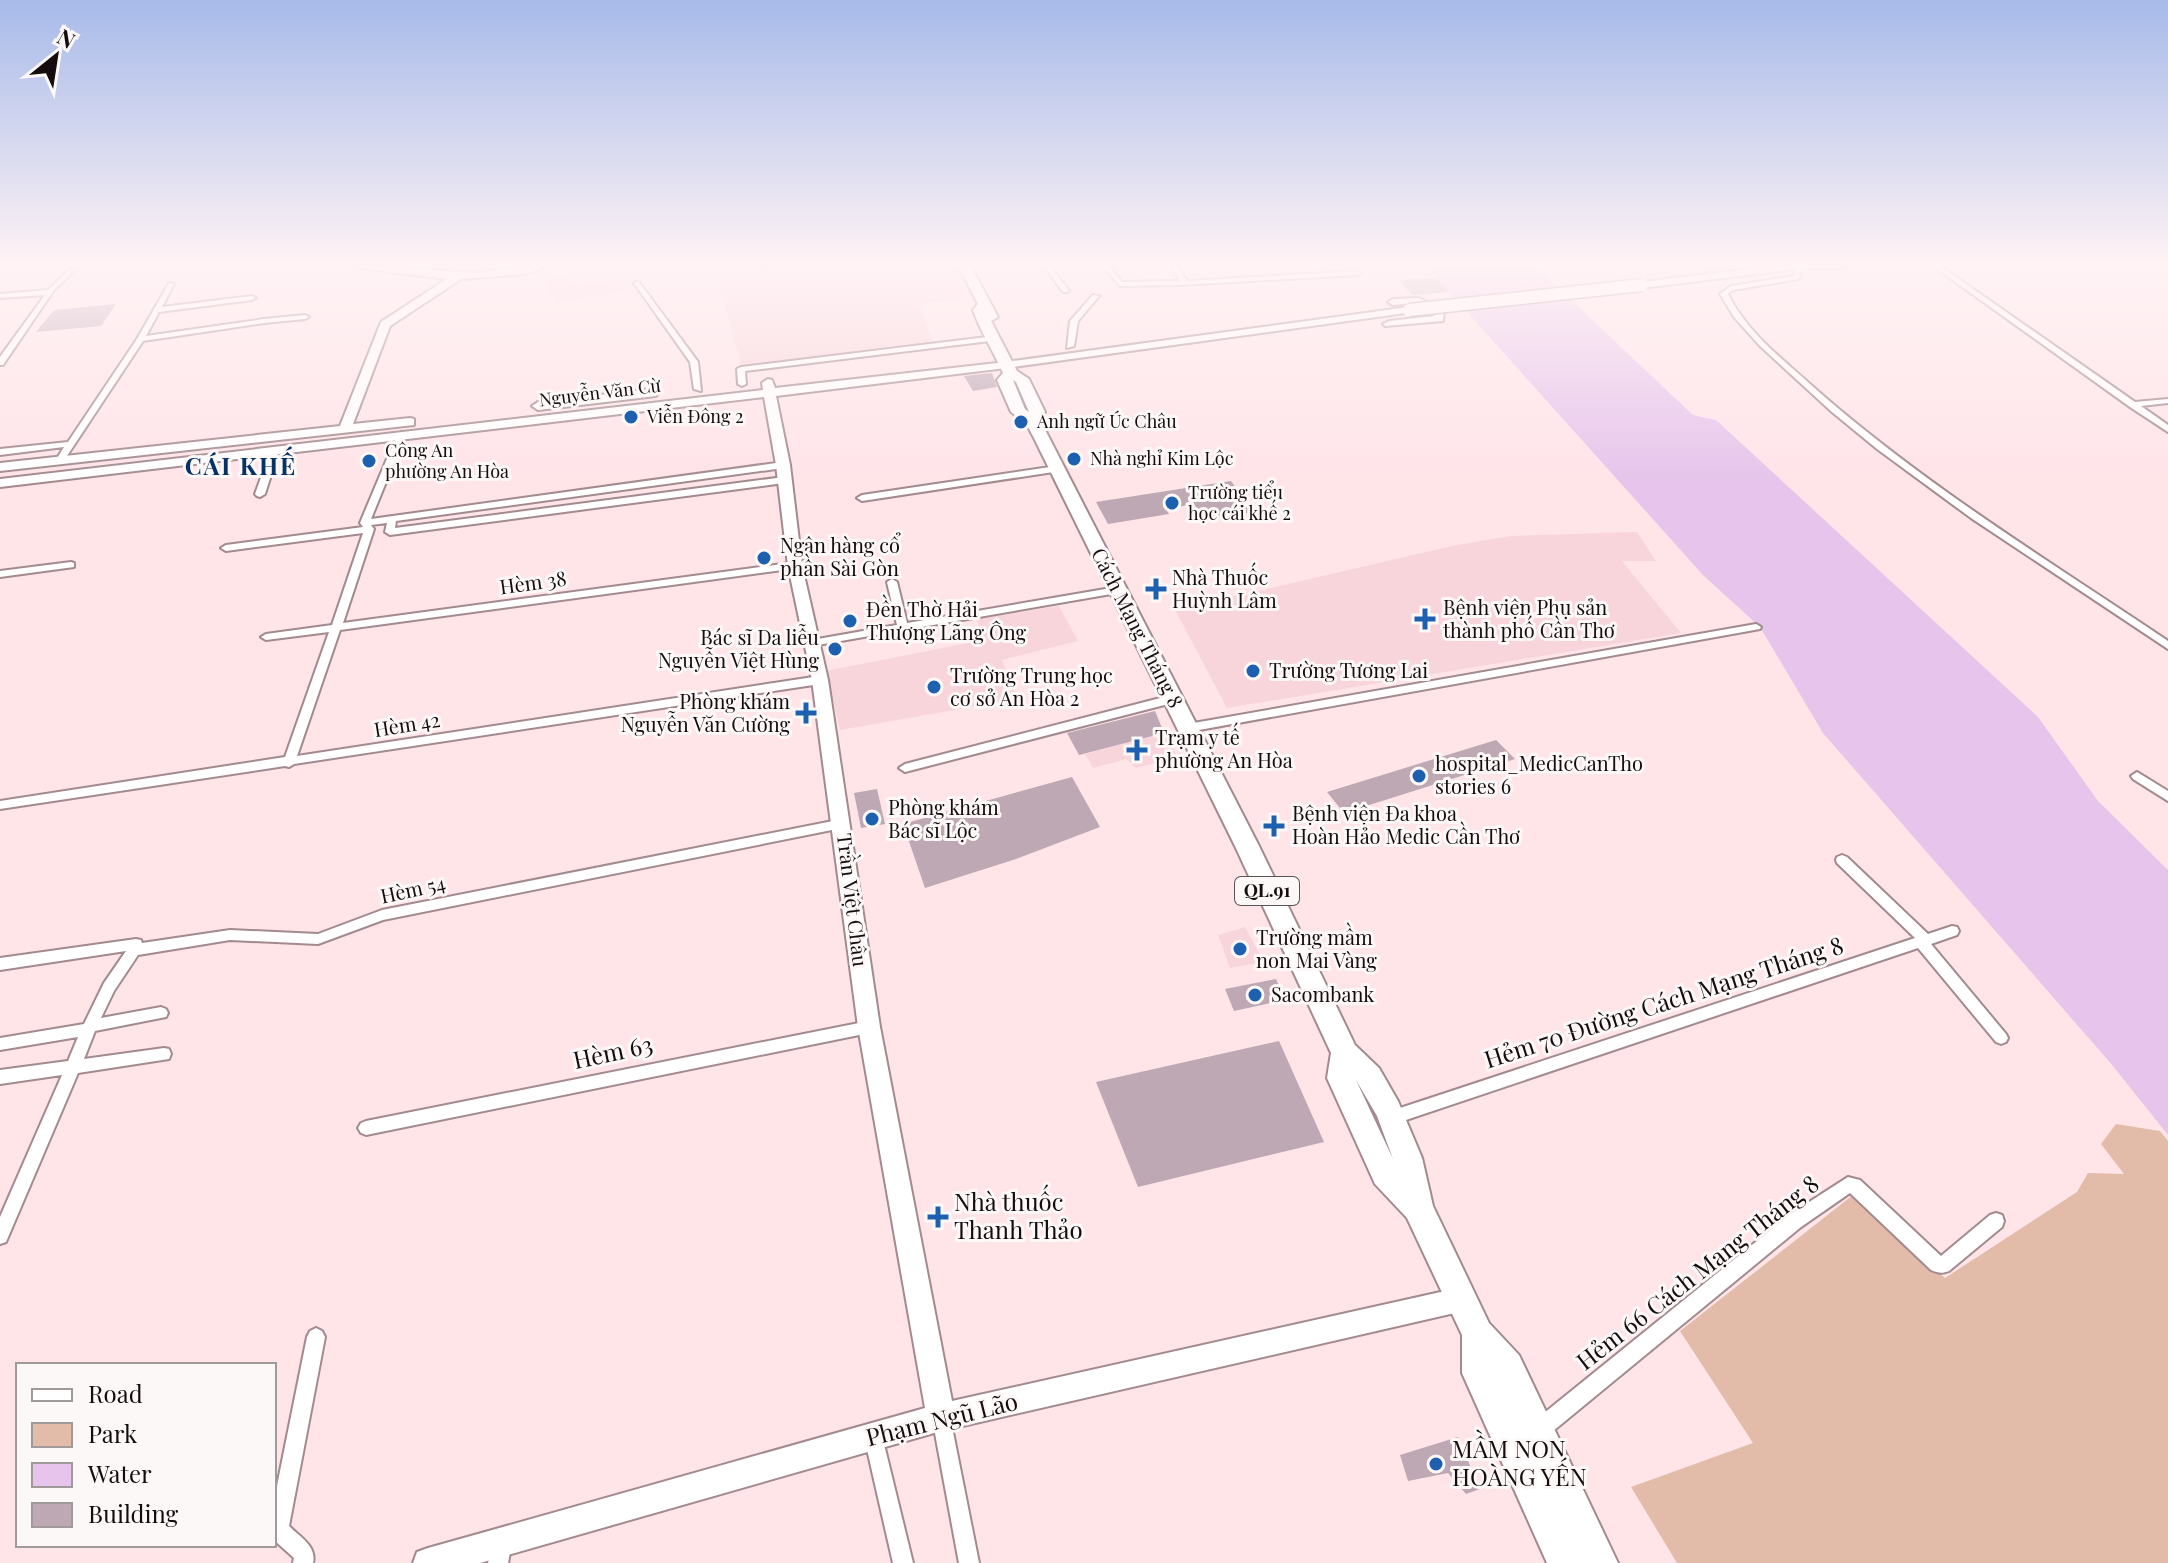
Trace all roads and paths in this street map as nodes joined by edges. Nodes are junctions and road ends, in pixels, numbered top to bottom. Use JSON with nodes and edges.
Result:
{"nodes":[{"id":1,"x":19,"y":336,"type":"edge"},
{"id":2,"x":143,"y":336,"type":"edge"},
{"id":3,"x":166,"y":336,"type":"edge"},
{"id":4,"x":380,"y":336,"type":"edge"},
{"id":5,"x":675,"y":336,"type":"edge"},
{"id":6,"x":991,"y":336,"type":"edge"},
{"id":7,"x":1072,"y":336,"type":"edge"},
{"id":8,"x":1160,"y":336,"type":"edge"},
{"id":9,"x":1227,"y":336,"type":"edge"},
{"id":10,"x":1251,"y":336,"type":"edge"},
{"id":11,"x":1754,"y":336,"type":"edge"},
{"id":12,"x":2035,"y":336,"type":"edge"},
{"id":13,"x":995,"y":338,"type":"junction"},
{"id":14,"x":141,"y":339,"type":"junction"},
{"id":15,"x":1215,"y":339,"type":"junction"},
{"id":16,"x":1070,"y":346,"type":"junction"},
{"id":17,"x":0,"y":363,"type":"edge"},
{"id":18,"x":1006,"y":365,"type":"junction"},
{"id":19,"x":742,"y":384,"type":"junction"},
{"id":20,"x":768,"y":386,"type":"junction"},
{"id":21,"x":698,"y":389,"type":"junction"},
{"id":22,"x":2168,"y":401,"type":"edge"},
{"id":23,"x":2133,"y":405,"type":"junction"},
{"id":24,"x":345,"y":429,"type":"junction"},
{"id":25,"x":2168,"y":429,"type":"edge"},
{"id":26,"x":401,"y":435,"type":"junction"},
{"id":27,"x":70,"y":444,"type":"junction"},
{"id":28,"x":275,"y":450,"type":"junction"},
{"id":29,"x":0,"y":452,"type":"edge"},
{"id":30,"x":60,"y":460,"type":"junction"},
{"id":31,"x":0,"y":467,"type":"edge"},
{"id":32,"x":1057,"y":469,"type":"junction"},
{"id":33,"x":784,"y":472,"type":"junction"},
{"id":34,"x":0,"y":483,"type":"edge"},
{"id":35,"x":260,"y":494,"type":"dead end"},
{"id":36,"x":862,"y":498,"type":"dead end"},
{"id":37,"x":392,"y":518,"type":"junction"},
{"id":38,"x":367,"y":526,"type":"junction"},
{"id":39,"x":226,"y":548,"type":"dead end"},
{"id":40,"x":71,"y":565,"type":"dead end"},
{"id":41,"x":800,"y":565,"type":"junction"},
{"id":42,"x":0,"y":574,"type":"edge"},
{"id":43,"x":892,"y":582,"type":"dead end"},
{"id":44,"x":1117,"y":590,"type":"junction"},
{"id":45,"x":903,"y":627,"type":"junction"},
{"id":46,"x":1756,"y":627,"type":"dead end"},
{"id":47,"x":338,"y":628,"type":"junction"},
{"id":48,"x":266,"y":637,"type":"dead end"},
{"id":49,"x":812,"y":643,"type":"junction"},
{"id":50,"x":2168,"y":646,"type":"edge"},
{"id":51,"x":820,"y":680,"type":"junction"},
{"id":52,"x":1172,"y":699,"type":"junction"},
{"id":53,"x":1188,"y":728,"type":"junction"},
{"id":54,"x":289,"y":763,"type":"junction"},
{"id":55,"x":905,"y":768,"type":"dead end"},
{"id":56,"x":2137,"y":776,"type":"dead end"},
{"id":57,"x":2168,"y":797,"type":"edge"},
{"id":58,"x":0,"y":805,"type":"edge"},
{"id":59,"x":843,"y":824,"type":"junction"},
{"id":60,"x":1842,"y":860,"type":"dead end"},
{"id":61,"x":1952,"y":931,"type":"dead end"},
{"id":62,"x":1923,"y":940,"type":"junction"},
{"id":63,"x":134,"y":950,"type":"junction"},
{"id":64,"x":0,"y":964,"type":"edge"},
{"id":65,"x":161,"y":1013,"type":"dead end"},
{"id":66,"x":90,"y":1027,"type":"junction"},
{"id":67,"x":869,"y":1027,"type":"junction"},
{"id":68,"x":2001,"y":1038,"type":"dead end"},
{"id":69,"x":0,"y":1044,"type":"edge"},
{"id":70,"x":1345,"y":1053,"type":"junction"},
{"id":71,"x":164,"y":1054,"type":"dead end"},
{"id":72,"x":76,"y":1065,"type":"junction"},
{"id":73,"x":0,"y":1077,"type":"edge"},
{"id":74,"x":1391,"y":1118,"type":"junction"},
{"id":75,"x":366,"y":1128,"type":"dead end"},
{"id":76,"x":1418,"y":1208,"type":"junction"},
{"id":77,"x":1996,"y":1221,"type":"dead end"},
{"id":78,"x":0,"y":1236,"type":"edge"},
{"id":79,"x":1463,"y":1300,"type":"junction"},
{"id":80,"x":1478,"y":1334,"type":"junction"},
{"id":81,"x":316,"y":1337,"type":"dead end"},
{"id":82,"x":941,"y":1417,"type":"junction"},
{"id":83,"x":1538,"y":1431,"type":"junction"},
{"id":84,"x":873,"y":1436,"type":"junction"},
{"id":85,"x":500,"y":1552,"type":"edge"},
{"id":86,"x":303,"y":1563,"type":"edge"},
{"id":87,"x":428,"y":1563,"type":"edge"},
{"id":88,"x":903,"y":1563,"type":"edge"},
{"id":89,"x":969,"y":1563,"type":"edge"},
{"id":90,"x":1566,"y":1563,"type":"edge"},
{"id":91,"x":1600,"y":1563,"type":"edge"}],
"edges":[{"from":1,"to":17,"type":"street"},
{"from":2,"to":14,"type":"street"},
{"from":3,"to":14,"type":"street"},
{"from":4,"to":24,"type":"main road"},
{"from":5,"to":21,"type":"street"},
{"from":6,"to":13,"type":"highway","name":"Cách Mạng Tháng 8","number":"QL.91"},
{"from":7,"to":16,"type":"street"},
{"from":8,"to":16,"type":"main road","name":"Nguyễn Văn Cừ"},
{"from":9,"to":15,"type":"main road","name":"Nguyễn Văn Cừ"},
{"from":10,"to":15,"type":"main road"},
{"from":11,"to":50,"type":"street"},
{"from":12,"to":23,"type":"street"},
{"from":13,"to":18,"type":"highway","name":"Cách Mạng Tháng 8","number":"QL.91"},
{"from":13,"to":19,"type":"street"},
{"from":14,"to":27,"type":"street"},
{"from":15,"to":18,"type":"main road","name":"Nguyễn Văn Cừ"},
{"from":16,"to":18,"type":"main road","name":"Nguyễn Văn Cừ"},
{"from":18,"to":20,"type":"main road","name":"Nguyễn Văn Cừ"},
{"from":18,"to":32,"type":"highway","name":"Cách Mạng Tháng 8","number":"QL.91"},
{"from":19,"to":20,"type":"main road","name":"Nguyễn Văn Cừ"},
{"from":19,"to":21,"type":"main road","name":"Nguyễn Văn Cừ"},
{"from":20,"to":26,"type":"main road","name":"Nguyễn Văn Cừ"},
{"from":20,"to":33,"type":"main road","name":"Trần Việt Châu"},
{"from":21,"to":24,"type":"main road","name":"Nguyễn Văn Cừ"},
{"from":22,"to":23,"type":"street"},
{"from":23,"to":25,"type":"street"},
{"from":24,"to":30,"type":"main road","name":"Nguyễn Văn Cừ"},
{"from":26,"to":28,"type":"main road","name":"Nguyễn Văn Cừ"},
{"from":26,"to":38,"type":"street"},
{"from":27,"to":29,"type":"street"},
{"from":27,"to":30,"type":"street"},
{"from":28,"to":34,"type":"main road","name":"Nguyễn Văn Cừ"},
{"from":28,"to":35,"type":"street"},
{"from":30,"to":31,"type":"main road","name":"Nguyễn Văn Cừ"},
{"from":32,"to":36,"type":"street"},
{"from":32,"to":44,"type":"highway","name":"Cách Mạng Tháng 8","number":"QL.91"},
{"from":33,"to":37,"type":"street"},
{"from":33,"to":37,"type":"street"},
{"from":33,"to":41,"type":"main road","name":"Trần Việt Châu"},
{"from":37,"to":38,"type":"street"},
{"from":38,"to":39,"type":"street"},
{"from":38,"to":47,"type":"street"},
{"from":40,"to":42,"type":"street"},
{"from":41,"to":47,"type":"street","name":"Hèm 38"},
{"from":41,"to":49,"type":"main road","name":"Trần Việt Châu"},
{"from":43,"to":45,"type":"street"},
{"from":44,"to":45,"type":"street"},
{"from":44,"to":52,"type":"highway","name":"Cách Mạng Tháng 8","number":"QL.91"},
{"from":45,"to":49,"type":"street"},
{"from":46,"to":53,"type":"street"},
{"from":47,"to":48,"type":"street","name":"Hèm 38"},
{"from":47,"to":54,"type":"street"},
{"from":49,"to":51,"type":"main road","name":"Trần Việt Châu"},
{"from":51,"to":54,"type":"street","name":"Hèm 42"},
{"from":51,"to":59,"type":"main road","name":"Trần Việt Châu"},
{"from":52,"to":53,"type":"highway","name":"Cách Mạng Tháng 8","number":"QL.91"},
{"from":52,"to":55,"type":"street"},
{"from":53,"to":70,"type":"highway","name":"Cách Mạng Tháng 8","number":"QL.91"},
{"from":54,"to":58,"type":"street","name":"Hèm 42"},
{"from":56,"to":57,"type":"street"},
{"from":59,"to":63,"type":"street","name":"Hèm 54"},
{"from":59,"to":67,"type":"main road","name":"Trần Việt Châu"},
{"from":60,"to":62,"type":"street"},
{"from":61,"to":62,"type":"street","name":"Hẻm 70 Đường Cách Mạng Tháng 8"},
{"from":62,"to":68,"type":"street"},
{"from":62,"to":74,"type":"street","name":"Hẻm 70 Đường Cách Mạng Tháng 8"},
{"from":63,"to":64,"type":"street","name":"Hèm 54"},
{"from":63,"to":66,"type":"street"},
{"from":65,"to":66,"type":"street"},
{"from":66,"to":69,"type":"street"},
{"from":66,"to":72,"type":"street"},
{"from":67,"to":75,"type":"street","name":"Hèm 63"},
{"from":67,"to":82,"type":"main road","name":"Trần Việt Châu"},
{"from":70,"to":74,"type":"highway","name":"Cách Mạng Tháng 8","number":"QL.91"},
{"from":70,"to":76,"type":"highway","name":"Cách Mạng Tháng 8","number":"QL.91"},
{"from":71,"to":72,"type":"street"},
{"from":72,"to":73,"type":"street"},
{"from":72,"to":78,"type":"street"},
{"from":74,"to":76,"type":"highway","name":"Cách Mạng Tháng 8","number":"QL.91"},
{"from":76,"to":79,"type":"highway","name":"Cách Mạng Tháng 8","number":"QL.91"},
{"from":77,"to":83,"type":"street","name":"Hẻm 66 Cách Mạng Tháng 8"},
{"from":79,"to":80,"type":"highway","name":"Cách Mạng Tháng 8","number":"QL.91"},
{"from":79,"to":82,"type":"main road","name":"Phạm Ngũ Lão"},
{"from":80,"to":83,"type":"highway","name":"Cách Mạng Tháng 8","number":"QL.91"},
{"from":80,"to":90,"type":"highway","name":"Cách Mạng Tháng 8","number":"QL.91"},
{"from":81,"to":86,"type":"street"},
{"from":82,"to":84,"type":"main road","name":"Phạm Ngũ Lão"},
{"from":82,"to":89,"type":"street"},
{"from":83,"to":91,"type":"highway","name":"Cách Mạng Tháng 8","number":"QL.91"},
{"from":84,"to":85,"type":"main road","name":"Phạm Ngũ Lão"},
{"from":84,"to":88,"type":"street"},
{"from":85,"to":87,"type":"main road","name":"Phạm Ngũ Lão"}]}
